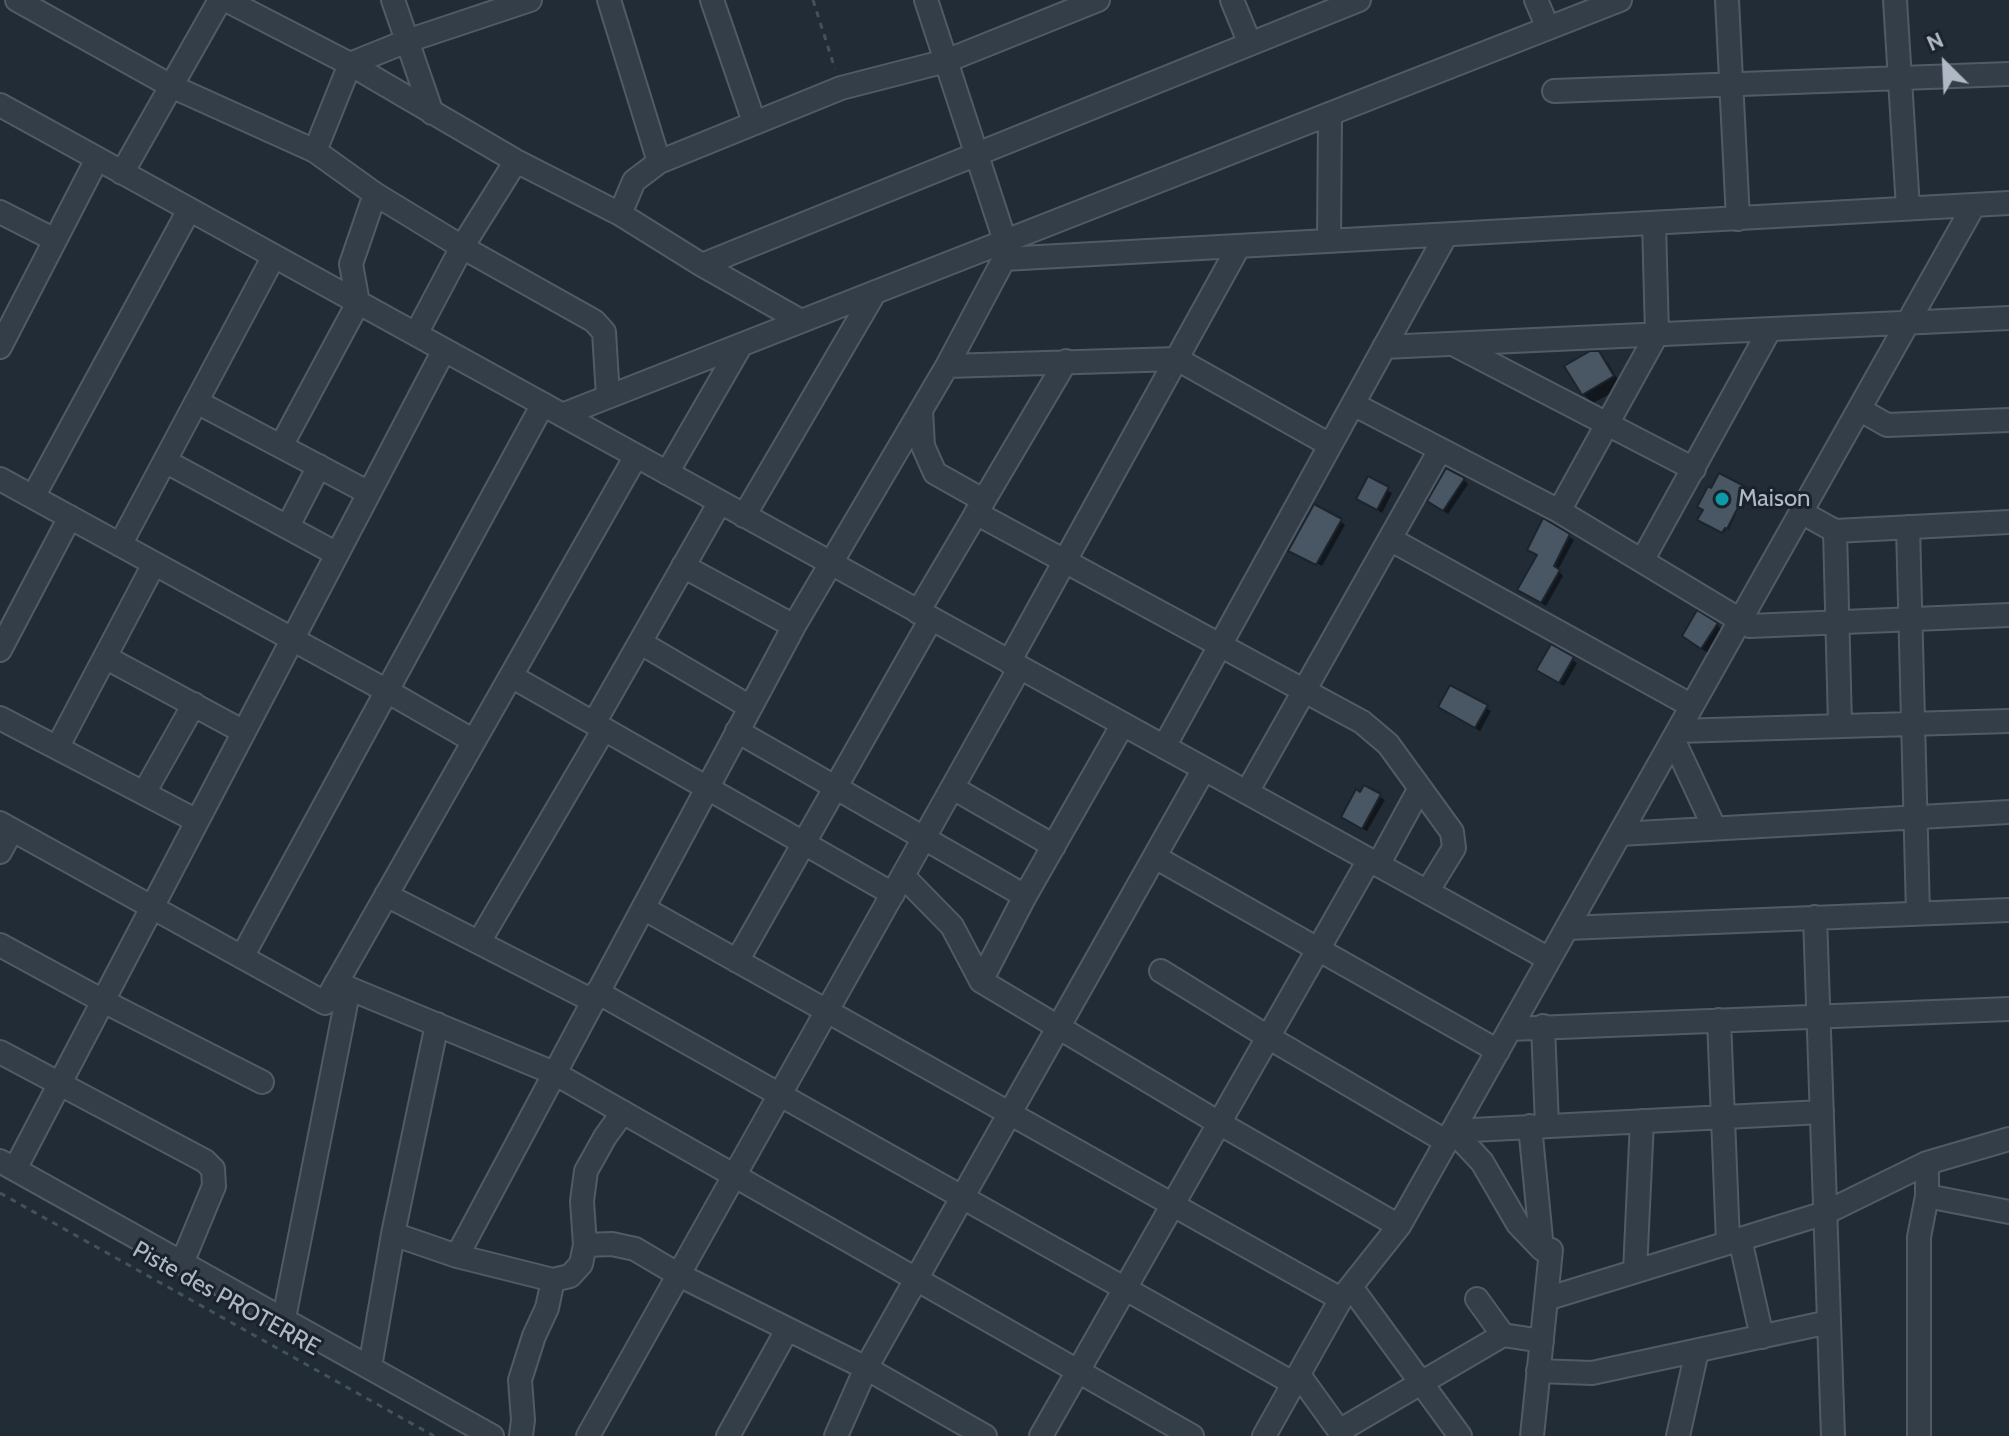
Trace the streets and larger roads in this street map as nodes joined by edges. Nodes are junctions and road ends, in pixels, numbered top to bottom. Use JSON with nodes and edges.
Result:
{"nodes":[{"id":1,"x":17,"y":0,"type":"edge"},
{"id":2,"x":220,"y":0,"type":"edge"},
{"id":3,"x":226,"y":0,"type":"edge"},
{"id":4,"x":393,"y":0,"type":"edge"},
{"id":5,"x":530,"y":0,"type":"edge"},
{"id":6,"x":609,"y":0,"type":"edge"},
{"id":7,"x":712,"y":0,"type":"edge"},
{"id":8,"x":926,"y":0,"type":"edge"},
{"id":9,"x":1098,"y":0,"type":"edge"},
{"id":10,"x":1232,"y":0,"type":"edge"},
{"id":11,"x":1359,"y":0,"type":"edge"},
{"id":12,"x":1536,"y":0,"type":"edge"},
{"id":13,"x":1620,"y":0,"type":"edge"},
{"id":14,"x":1727,"y":0,"type":"edge"},
{"id":15,"x":1895,"y":0,"type":"edge"},
{"id":16,"x":1548,"y":28,"type":"junction"},
{"id":17,"x":407,"y":41,"type":"junction"},
{"id":18,"x":1250,"y":44,"type":"junction"},
{"id":19,"x":946,"y":61,"type":"junction"},
{"id":20,"x":350,"y":64,"type":"junction"},
{"id":21,"x":2009,"y":74,"type":"edge"},
{"id":22,"x":1900,"y":78,"type":"junction"},
{"id":23,"x":1731,"y":85,"type":"junction"},
{"id":24,"x":171,"y":86,"type":"junction"},
{"id":25,"x":1554,"y":91,"type":"dead end"},
{"id":26,"x":0,"y":105,"type":"edge"},
{"id":27,"x":432,"y":113,"type":"junction"},
{"id":28,"x":1330,"y":114,"type":"junction"},
{"id":29,"x":754,"y":122,"type":"junction"},
{"id":30,"x":315,"y":151,"type":"junction"},
{"id":31,"x":976,"y":154,"type":"junction"},
{"id":32,"x":97,"y":159,"type":"junction"},
{"id":33,"x":516,"y":161,"type":"junction"},
{"id":34,"x":659,"y":162,"type":"junction"},
{"id":35,"x":122,"y":173,"type":"junction"},
{"id":36,"x":375,"y":194,"type":"junction"},
{"id":37,"x":2009,"y":203,"type":"edge"},
{"id":38,"x":1974,"y":205,"type":"junction"},
{"id":39,"x":1908,"y":208,"type":"junction"},
{"id":40,"x":189,"y":210,"type":"junction"},
{"id":41,"x":620,"y":214,"type":"junction"},
{"id":42,"x":2,"y":217,"type":"edge"},
{"id":43,"x":1738,"y":219,"type":"junction"},
{"id":44,"x":1654,"y":223,"type":"junction"},
{"id":45,"x":1446,"y":235,"type":"junction"},
{"id":46,"x":55,"y":240,"type":"junction"},
{"id":47,"x":1329,"y":241,"type":"junction"},
{"id":48,"x":1239,"y":246,"type":"junction"},
{"id":49,"x":462,"y":247,"type":"junction"},
{"id":50,"x":1004,"y":250,"type":"junction"},
{"id":51,"x":274,"y":256,"type":"junction"},
{"id":52,"x":702,"y":265,"type":"junction"},
{"id":53,"x":875,"y":292,"type":"junction"},
{"id":54,"x":358,"y":303,"type":"junction"},
{"id":55,"x":2009,"y":318,"type":"edge"},
{"id":56,"x":6,"y":319,"type":"edge"},
{"id":57,"x":801,"y":321,"type":"junction"},
{"id":58,"x":1907,"y":323,"type":"junction"},
{"id":59,"x":1770,"y":329,"type":"junction"},
{"id":60,"x":416,"y":334,"type":"junction"},
{"id":61,"x":1657,"y":334,"type":"junction"},
{"id":62,"x":1452,"y":344,"type":"junction"},
{"id":63,"x":741,"y":345,"type":"junction"},
{"id":64,"x":0,"y":347,"type":"edge"},
{"id":65,"x":1384,"y":347,"type":"junction"},
{"id":66,"x":444,"y":350,"type":"junction"},
{"id":67,"x":1177,"y":359,"type":"junction"},
{"id":68,"x":1066,"y":361,"type":"junction"},
{"id":69,"x":947,"y":366,"type":"junction"},
{"id":70,"x":608,"y":397,"type":"junction"},
{"id":71,"x":197,"y":402,"type":"junction"},
{"id":72,"x":1353,"y":404,"type":"junction"},
{"id":73,"x":1859,"y":409,"type":"junction"},
{"id":74,"x":552,"y":410,"type":"junction"},
{"id":75,"x":921,"y":410,"type":"junction"},
{"id":76,"x":2009,"y":420,"type":"edge"},
{"id":77,"x":1607,"y":424,"type":"junction"},
{"id":78,"x":1330,"y":445,"type":"junction"},
{"id":79,"x":281,"y":446,"type":"junction"},
{"id":80,"x":1440,"y":450,"type":"junction"},
{"id":81,"x":636,"y":456,"type":"junction"},
{"id":82,"x":165,"y":461,"type":"junction"},
{"id":83,"x":319,"y":466,"type":"junction"},
{"id":84,"x":1694,"y":469,"type":"junction"},
{"id":85,"x":667,"y":473,"type":"junction"},
{"id":86,"x":0,"y":479,"type":"edge"},
{"id":87,"x":369,"y":493,"type":"junction"},
{"id":88,"x":33,"y":497,"type":"junction"},
{"id":89,"x":720,"y":502,"type":"junction"},
{"id":90,"x":980,"y":507,"type":"junction"},
{"id":91,"x":1559,"y":511,"type":"junction"},
{"id":92,"x":1801,"y":512,"type":"junction"},
{"id":93,"x":744,"y":516,"type":"junction"},
{"id":94,"x":70,"y":517,"type":"junction"},
{"id":95,"x":2009,"y":522,"type":"edge"},
{"id":96,"x":288,"y":526,"type":"junction"},
{"id":97,"x":1908,"y":527,"type":"junction"},
{"id":98,"x":1835,"y":531,"type":"junction"},
{"id":99,"x":1390,"y":539,"type":"junction"},
{"id":100,"x":120,"y":545,"type":"junction"},
{"id":101,"x":337,"y":554,"type":"junction"},
{"id":102,"x":1065,"y":561,"type":"junction"},
{"id":103,"x":1642,"y":561,"type":"junction"},
{"id":104,"x":154,"y":564,"type":"junction"},
{"id":105,"x":832,"y":564,"type":"junction"},
{"id":106,"x":683,"y":566,"type":"junction"},
{"id":107,"x":925,"y":615,"type":"junction"},
{"id":108,"x":2009,"y":615,"type":"edge"},
{"id":109,"x":1740,"y":620,"type":"junction"},
{"id":110,"x":1910,"y":620,"type":"junction"},
{"id":111,"x":1837,"y":622,"type":"junction"},
{"id":112,"x":794,"y":626,"type":"junction"},
{"id":113,"x":292,"y":640,"type":"junction"},
{"id":114,"x":641,"y":643,"type":"junction"},
{"id":115,"x":1220,"y":645,"type":"junction"},
{"id":116,"x":0,"y":650,"type":"edge"},
{"id":117,"x":105,"y":657,"type":"junction"},
{"id":118,"x":1015,"y":664,"type":"junction"},
{"id":119,"x":511,"y":676,"type":"junction"},
{"id":120,"x":387,"y":691,"type":"junction"},
{"id":121,"x":1304,"y":691,"type":"junction"},
{"id":122,"x":194,"y":704,"type":"junction"},
{"id":123,"x":1692,"y":706,"type":"junction"},
{"id":124,"x":750,"y":707,"type":"junction"},
{"id":125,"x":0,"y":718,"type":"edge"},
{"id":126,"x":2009,"y":721,"type":"edge"},
{"id":127,"x":1913,"y":723,"type":"junction"},
{"id":128,"x":1123,"y":724,"type":"junction"},
{"id":129,"x":1840,"y":725,"type":"junction"},
{"id":130,"x":599,"y":726,"type":"junction"},
{"id":131,"x":737,"y":731,"type":"junction"},
{"id":132,"x":244,"y":732,"type":"junction"},
{"id":133,"x":1675,"y":735,"type":"junction"},
{"id":134,"x":474,"y":741,"type":"junction"},
{"id":135,"x":1164,"y":747,"type":"junction"},
{"id":136,"x":57,"y":748,"type":"junction"},
{"id":137,"x":1204,"y":769,"type":"junction"},
{"id":138,"x":835,"y":787,"type":"junction"},
{"id":139,"x":707,"y":788,"type":"junction"},
{"id":140,"x":953,"y":788,"type":"junction"},
{"id":141,"x":1420,"y":788,"type":"junction"},
{"id":142,"x":1247,"y":792,"type":"junction"},
{"id":143,"x":144,"y":793,"type":"junction"},
{"id":144,"x":2009,"y":812,"type":"edge"},
{"id":145,"x":1916,"y":818,"type":"junction"},
{"id":146,"x":197,"y":821,"type":"junction"},
{"id":147,"x":6,"y":827,"type":"edge"},
{"id":148,"x":1714,"y":827,"type":"junction"},
{"id":149,"x":1620,"y":834,"type":"junction"},
{"id":150,"x":924,"y":838,"type":"junction"},
{"id":151,"x":804,"y":843,"type":"junction"},
{"id":152,"x":1054,"y":846,"type":"junction"},
{"id":153,"x":0,"y":852,"type":"edge"},
{"id":154,"x":1155,"y":857,"type":"junction"},
{"id":155,"x":1374,"y":863,"type":"junction"},
{"id":156,"x":898,"y":885,"type":"junction"},
{"id":157,"x":1427,"y":892,"type":"junction"},
{"id":158,"x":386,"y":895,"type":"junction"},
{"id":159,"x":1025,"y":896,"type":"junction"},
{"id":160,"x":152,"y":907,"type":"junction"},
{"id":161,"x":643,"y":908,"type":"junction"},
{"id":162,"x":2009,"y":910,"type":"edge"},
{"id":163,"x":1918,"y":913,"type":"junction"},
{"id":164,"x":1815,"y":917,"type":"junction"},
{"id":165,"x":1567,"y":928,"type":"junction"},
{"id":166,"x":479,"y":942,"type":"junction"},
{"id":167,"x":0,"y":945,"type":"edge"},
{"id":168,"x":1318,"y":949,"type":"junction"},
{"id":169,"x":242,"y":957,"type":"junction"},
{"id":170,"x":1549,"y":959,"type":"junction"},
{"id":171,"x":737,"y":961,"type":"junction"},
{"id":172,"x":1161,"y":971,"type":"dead end"},
{"id":173,"x":981,"y":981,"type":"junction"},
{"id":174,"x":343,"y":986,"type":"junction"},
{"id":175,"x":595,"y":996,"type":"junction"},
{"id":176,"x":103,"y":1001,"type":"junction"},
{"id":177,"x":2009,"y":1009,"type":"edge"},
{"id":178,"x":827,"y":1011,"type":"junction"},
{"id":179,"x":1818,"y":1016,"type":"junction"},
{"id":180,"x":1719,"y":1020,"type":"junction"},
{"id":181,"x":437,"y":1024,"type":"junction"},
{"id":182,"x":1543,"y":1026,"type":"junction"},
{"id":183,"x":1058,"y":1028,"type":"junction"},
{"id":184,"x":1510,"y":1029,"type":"junction"},
{"id":185,"x":1268,"y":1037,"type":"junction"},
{"id":186,"x":1498,"y":1051,"type":"junction"},
{"id":187,"x":0,"y":1052,"type":"edge"},
{"id":188,"x":554,"y":1073,"type":"junction"},
{"id":189,"x":262,"y":1082,"type":"dead end"},
{"id":190,"x":59,"y":1084,"type":"junction"},
{"id":191,"x":780,"y":1095,"type":"junction"},
{"id":192,"x":623,"y":1112,"type":"junction"},
{"id":193,"x":1822,"y":1112,"type":"junction"},
{"id":194,"x":1010,"y":1114,"type":"junction"},
{"id":195,"x":1723,"y":1117,"type":"junction"},
{"id":196,"x":1642,"y":1121,"type":"junction"},
{"id":197,"x":1219,"y":1123,"type":"junction"},
{"id":198,"x":1539,"y":1126,"type":"junction"},
{"id":199,"x":1450,"y":1136,"type":"junction"},
{"id":200,"x":2009,"y":1139,"type":"edge"},
{"id":201,"x":1927,"y":1163,"type":"junction"},
{"id":202,"x":7,"y":1165,"type":"edge"},
{"id":203,"x":735,"y":1176,"type":"junction"},
{"id":204,"x":1927,"y":1196,"type":"junction"},
{"id":205,"x":963,"y":1198,"type":"junction"},
{"id":206,"x":1173,"y":1205,"type":"junction"},
{"id":207,"x":2009,"y":1212,"type":"edge"},
{"id":208,"x":1825,"y":1213,"type":"junction"},
{"id":209,"x":1399,"y":1226,"type":"junction"},
{"id":210,"x":393,"y":1234,"type":"junction"},
{"id":211,"x":1734,"y":1240,"type":"junction"},
{"id":212,"x":585,"y":1245,"type":"junction"},
{"id":213,"x":1542,"y":1249,"type":"junction"},
{"id":214,"x":457,"y":1256,"type":"junction"},
{"id":215,"x":182,"y":1263,"type":"junction"},
{"id":216,"x":1635,"y":1271,"type":"junction"},
{"id":217,"x":679,"y":1275,"type":"junction"},
{"id":218,"x":916,"y":1279,"type":"junction"},
{"id":219,"x":553,"y":1280,"type":"junction"},
{"id":220,"x":1125,"y":1289,"type":"junction"},
{"id":221,"x":1346,"y":1293,"type":"junction"},
{"id":222,"x":1477,"y":1299,"type":"dead end"},
{"id":223,"x":1546,"y":1299,"type":"junction"},
{"id":224,"x":284,"y":1318,"type":"junction"},
{"id":225,"x":1829,"y":1322,"type":"junction"},
{"id":226,"x":787,"y":1330,"type":"junction"},
{"id":227,"x":1503,"y":1335,"type":"junction"},
{"id":228,"x":1762,"y":1337,"type":"junction"},
{"id":229,"x":1542,"y":1341,"type":"junction"},
{"id":230,"x":1697,"y":1351,"type":"junction"},
{"id":231,"x":370,"y":1367,"type":"junction"},
{"id":232,"x":866,"y":1368,"type":"junction"},
{"id":233,"x":1078,"y":1371,"type":"junction"},
{"id":234,"x":1538,"y":1371,"type":"junction"},
{"id":235,"x":1296,"y":1379,"type":"junction"},
{"id":236,"x":1421,"y":1383,"type":"junction"},
{"id":237,"x":1341,"y":1433,"type":"edge"},
{"id":238,"x":492,"y":1436,"type":"edge"},
{"id":239,"x":521,"y":1436,"type":"edge"},
{"id":240,"x":588,"y":1436,"type":"edge"},
{"id":241,"x":728,"y":1436,"type":"edge"},
{"id":242,"x":836,"y":1436,"type":"edge"},
{"id":243,"x":985,"y":1436,"type":"edge"},
{"id":244,"x":1041,"y":1436,"type":"edge"},
{"id":245,"x":1192,"y":1436,"type":"edge"},
{"id":246,"x":1264,"y":1436,"type":"edge"},
{"id":247,"x":1460,"y":1436,"type":"edge"},
{"id":248,"x":1532,"y":1436,"type":"edge"},
{"id":249,"x":1678,"y":1436,"type":"edge"},
{"id":250,"x":1833,"y":1436,"type":"edge"},
{"id":251,"x":1919,"y":1436,"type":"edge"}],
"edges":[{"from":1,"to":24,"type":"street"},
{"from":2,"to":24,"type":"street"},
{"from":3,"to":20,"type":"street"},
{"from":4,"to":17,"type":"street"},
{"from":5,"to":17,"type":"street"},
{"from":6,"to":34,"type":"street"},
{"from":7,"to":29,"type":"street"},
{"from":8,"to":19,"type":"street"},
{"from":9,"to":19,"type":"street"},
{"from":10,"to":18,"type":"street"},
{"from":11,"to":18,"type":"street"},
{"from":12,"to":16,"type":"street"},
{"from":13,"to":16,"type":"street"},
{"from":14,"to":23,"type":"street"},
{"from":15,"to":22,"type":"street"},
{"from":16,"to":28,"type":"street"},
{"from":17,"to":20,"type":"street"},
{"from":17,"to":27,"type":"street"},
{"from":18,"to":31,"type":"street"},
{"from":19,"to":29,"type":"street"},
{"from":19,"to":31,"type":"street"},
{"from":20,"to":27,"type":"street"},
{"from":20,"to":30,"type":"street"},
{"from":21,"to":22,"type":"street"},
{"from":22,"to":23,"type":"street"},
{"from":22,"to":39,"type":"street"},
{"from":23,"to":25,"type":"street"},
{"from":23,"to":43,"type":"street"},
{"from":24,"to":30,"type":"street"},
{"from":24,"to":35,"type":"street"},
{"from":26,"to":32,"type":"street"},
{"from":27,"to":33,"type":"street"},
{"from":28,"to":47,"type":"street"},
{"from":28,"to":50,"type":"street"},
{"from":29,"to":34,"type":"street"},
{"from":30,"to":36,"type":"street"},
{"from":31,"to":50,"type":"street"},
{"from":31,"to":52,"type":"street"},
{"from":32,"to":35,"type":"street"},
{"from":32,"to":46,"type":"street"},
{"from":33,"to":41,"type":"street"},
{"from":33,"to":49,"type":"street"},
{"from":34,"to":41,"type":"street"},
{"from":35,"to":40,"type":"street"},
{"from":36,"to":49,"type":"street"},
{"from":36,"to":54,"type":"street"},
{"from":37,"to":38,"type":"street"},
{"from":38,"to":39,"type":"street"},
{"from":38,"to":58,"type":"street"},
{"from":39,"to":43,"type":"street"},
{"from":40,"to":51,"type":"street"},
{"from":40,"to":88,"type":"street"},
{"from":41,"to":52,"type":"street"},
{"from":42,"to":46,"type":"street"},
{"from":43,"to":44,"type":"street"},
{"from":44,"to":45,"type":"street"},
{"from":44,"to":61,"type":"street"},
{"from":45,"to":47,"type":"street"},
{"from":45,"to":65,"type":"street"},
{"from":46,"to":56,"type":"street"},
{"from":47,"to":48,"type":"street"},
{"from":48,"to":50,"type":"street"},
{"from":48,"to":67,"type":"street"},
{"from":49,"to":60,"type":"street"},
{"from":49,"to":70,"type":"street"},
{"from":50,"to":53,"type":"street"},
{"from":50,"to":69,"type":"street"},
{"from":51,"to":54,"type":"street"},
{"from":51,"to":71,"type":"street"},
{"from":52,"to":57,"type":"street"},
{"from":53,"to":57,"type":"street"},
{"from":53,"to":93,"type":"street"},
{"from":54,"to":60,"type":"street"},
{"from":54,"to":79,"type":"street"},
{"from":55,"to":58,"type":"street"},
{"from":56,"to":64,"type":"street"},
{"from":57,"to":63,"type":"street"},
{"from":58,"to":59,"type":"street"},
{"from":58,"to":73,"type":"street"},
{"from":59,"to":61,"type":"street"},
{"from":59,"to":84,"type":"street"},
{"from":60,"to":66,"type":"street"},
{"from":61,"to":62,"type":"street"},
{"from":61,"to":77,"type":"street"},
{"from":62,"to":65,"type":"street"},
{"from":62,"to":77,"type":"street"},
{"from":63,"to":70,"type":"street"},
{"from":63,"to":85,"type":"street"},
{"from":65,"to":72,"type":"street"},
{"from":66,"to":74,"type":"street"},
{"from":66,"to":87,"type":"street"},
{"from":67,"to":68,"type":"street"},
{"from":67,"to":78,"type":"street"},
{"from":67,"to":102,"type":"street"},
{"from":68,"to":69,"type":"street"},
{"from":68,"to":90,"type":"street"},
{"from":69,"to":75,"type":"street"},
{"from":70,"to":74,"type":"street"},
{"from":71,"to":79,"type":"street"},
{"from":71,"to":82,"type":"street"},
{"from":72,"to":78,"type":"street"},
{"from":72,"to":80,"type":"street"},
{"from":73,"to":76,"type":"street"},
{"from":73,"to":92,"type":"street"},
{"from":74,"to":81,"type":"street"},
{"from":74,"to":120,"type":"street"},
{"from":75,"to":90,"type":"street"},
{"from":75,"to":105,"type":"street"},
{"from":77,"to":84,"type":"street"},
{"from":77,"to":91,"type":"street"},
{"from":78,"to":115,"type":"street"},
{"from":79,"to":83,"type":"street"},
{"from":80,"to":91,"type":"street"},
{"from":80,"to":99,"type":"street"},
{"from":81,"to":85,"type":"street"},
{"from":81,"to":119,"type":"street"},
{"from":82,"to":96,"type":"street"},
{"from":82,"to":100,"type":"street"},
{"from":83,"to":87,"type":"street"},
{"from":83,"to":96,"type":"street"},
{"from":84,"to":103,"type":"street"},
{"from":85,"to":89,"type":"street"},
{"from":86,"to":88,"type":"street"},
{"from":87,"to":101,"type":"street"},
{"from":88,"to":94,"type":"street"},
{"from":89,"to":93,"type":"street"},
{"from":89,"to":106,"type":"street"},
{"from":90,"to":102,"type":"street"},
{"from":90,"to":107,"type":"street"},
{"from":91,"to":103,"type":"street"},
{"from":92,"to":98,"type":"street"},
{"from":92,"to":109,"type":"street"},
{"from":93,"to":105,"type":"street"},
{"from":94,"to":100,"type":"street"},
{"from":94,"to":116,"type":"street"},
{"from":95,"to":97,"type":"street"},
{"from":96,"to":101,"type":"street"},
{"from":97,"to":98,"type":"street"},
{"from":97,"to":110,"type":"street"},
{"from":98,"to":111,"type":"street"},
{"from":99,"to":121,"type":"street"},
{"from":99,"to":123,"type":"street"},
{"from":100,"to":104,"type":"street"},
{"from":101,"to":113,"type":"street"},
{"from":102,"to":115,"type":"street"},
{"from":102,"to":118,"type":"street"},
{"from":103,"to":109,"type":"street"},
{"from":104,"to":113,"type":"street"},
{"from":104,"to":117,"type":"street"},
{"from":105,"to":107,"type":"street"},
{"from":105,"to":112,"type":"street"},
{"from":106,"to":112,"type":"street"},
{"from":106,"to":114,"type":"street"},
{"from":107,"to":118,"type":"street"},
{"from":107,"to":138,"type":"street"},
{"from":108,"to":110,"type":"street"},
{"from":109,"to":111,"type":"street"},
{"from":109,"to":123,"type":"street"},
{"from":110,"to":111,"type":"street"},
{"from":110,"to":127,"type":"street"},
{"from":111,"to":129,"type":"street"},
{"from":112,"to":124,"type":"street"},
{"from":113,"to":120,"type":"street"},
{"from":113,"to":132,"type":"street"},
{"from":114,"to":124,"type":"street"},
{"from":114,"to":130,"type":"street"},
{"from":115,"to":121,"type":"street"},
{"from":115,"to":135,"type":"street"},
{"from":117,"to":122,"type":"street"},
{"from":117,"to":136,"type":"street"},
{"from":118,"to":128,"type":"street"},
{"from":118,"to":140,"type":"street"},
{"from":119,"to":130,"type":"street"},
{"from":119,"to":134,"type":"street"},
{"from":120,"to":134,"type":"street"},
{"from":120,"to":169,"type":"street"},
{"from":121,"to":141,"type":"street"},
{"from":121,"to":142,"type":"street"},
{"from":122,"to":132,"type":"street"},
{"from":122,"to":143,"type":"street"},
{"from":123,"to":133,"type":"street"},
{"from":124,"to":131,"type":"street"},
{"from":125,"to":136,"type":"street"},
{"from":126,"to":127,"type":"street"},
{"from":127,"to":129,"type":"street"},
{"from":127,"to":145,"type":"street"},
{"from":128,"to":135,"type":"street"},
{"from":128,"to":152,"type":"street"},
{"from":129,"to":133,"type":"street"},
{"from":130,"to":139,"type":"street"},
{"from":130,"to":166,"type":"street"},
{"from":131,"to":138,"type":"street"},
{"from":131,"to":139,"type":"street"},
{"from":132,"to":146,"type":"street"},
{"from":133,"to":148,"type":"street"},
{"from":133,"to":149,"type":"street"},
{"from":134,"to":158,"type":"street"},
{"from":135,"to":137,"type":"street"},
{"from":136,"to":143,"type":"street"},
{"from":137,"to":142,"type":"street"},
{"from":137,"to":154,"type":"street"},
{"from":138,"to":150,"type":"street"},
{"from":138,"to":151,"type":"street"},
{"from":139,"to":151,"type":"street"},
{"from":139,"to":161,"type":"street"},
{"from":140,"to":150,"type":"street"},
{"from":140,"to":152,"type":"street"},
{"from":141,"to":155,"type":"street"},
{"from":141,"to":157,"type":"street"},
{"from":142,"to":155,"type":"street"},
{"from":143,"to":146,"type":"street"},
{"from":144,"to":145,"type":"street"},
{"from":145,"to":148,"type":"street"},
{"from":145,"to":163,"type":"street"},
{"from":146,"to":160,"type":"street"},
{"from":147,"to":153,"type":"street"},
{"from":147,"to":160,"type":"street"},
{"from":148,"to":149,"type":"street"},
{"from":149,"to":165,"type":"street"},
{"from":150,"to":156,"type":"street"},
{"from":150,"to":159,"type":"street"},
{"from":151,"to":156,"type":"street"},
{"from":151,"to":171,"type":"street"},
{"from":152,"to":159,"type":"street"},
{"from":154,"to":168,"type":"street"},
{"from":154,"to":183,"type":"street"},
{"from":155,"to":157,"type":"street"},
{"from":155,"to":168,"type":"street"},
{"from":156,"to":173,"type":"street"},
{"from":156,"to":178,"type":"street"},
{"from":157,"to":170,"type":"street"},
{"from":158,"to":166,"type":"street"},
{"from":158,"to":174,"type":"street"},
{"from":159,"to":173,"type":"street"},
{"from":160,"to":169,"type":"street"},
{"from":160,"to":176,"type":"street"},
{"from":161,"to":171,"type":"street"},
{"from":161,"to":175,"type":"street"},
{"from":162,"to":163,"type":"street"},
{"from":163,"to":164,"type":"street"},
{"from":164,"to":165,"type":"street"},
{"from":164,"to":179,"type":"street"},
{"from":165,"to":170,"type":"street"},
{"from":166,"to":175,"type":"street"},
{"from":167,"to":176,"type":"street"},
{"from":168,"to":185,"type":"street"},
{"from":168,"to":186,"type":"street"},
{"from":169,"to":174,"type":"street"},
{"from":170,"to":184,"type":"street"},
{"from":171,"to":178,"type":"street"},
{"from":172,"to":185,"type":"street"},
{"from":173,"to":183,"type":"street"},
{"from":174,"to":181,"type":"street"},
{"from":174,"to":224,"type":"street"},
{"from":175,"to":188,"type":"street"},
{"from":175,"to":191,"type":"street"},
{"from":176,"to":189,"type":"street"},
{"from":176,"to":190,"type":"street"},
{"from":177,"to":179,"type":"street"},
{"from":178,"to":191,"type":"street"},
{"from":178,"to":194,"type":"street"},
{"from":179,"to":180,"type":"street"},
{"from":179,"to":193,"type":"street"},
{"from":180,"to":182,"type":"street"},
{"from":180,"to":195,"type":"street"},
{"from":181,"to":188,"type":"street"},
{"from":181,"to":210,"type":"street"},
{"from":182,"to":184,"type":"street"},
{"from":182,"to":198,"type":"street"},
{"from":183,"to":194,"type":"street"},
{"from":183,"to":197,"type":"street"},
{"from":184,"to":186,"type":"street"},
{"from":185,"to":197,"type":"street"},
{"from":185,"to":199,"type":"street"},
{"from":186,"to":199,"type":"street"},
{"from":187,"to":190,"type":"street"},
{"from":188,"to":192,"type":"street"},
{"from":188,"to":214,"type":"street"},
{"from":190,"to":202,"type":"street"},
{"from":190,"to":215,"type":"street"},
{"from":191,"to":203,"type":"street"},
{"from":191,"to":205,"type":"street"},
{"from":192,"to":203,"type":"street"},
{"from":192,"to":212,"type":"street"},
{"from":193,"to":195,"type":"street"},
{"from":193,"to":208,"type":"street"},
{"from":194,"to":205,"type":"street"},
{"from":194,"to":206,"type":"street"},
{"from":195,"to":196,"type":"street"},
{"from":195,"to":211,"type":"street"},
{"from":196,"to":198,"type":"street"},
{"from":196,"to":216,"type":"street"},
{"from":197,"to":206,"type":"street"},
{"from":197,"to":209,"type":"street"},
{"from":198,"to":199,"type":"street"},
{"from":198,"to":213,"type":"street"},
{"from":199,"to":209,"type":"street"},
{"from":199,"to":213,"type":"street"},
{"from":200,"to":201,"type":"street"},
{"from":201,"to":204,"type":"street"},
{"from":201,"to":208,"type":"street"},
{"from":202,"to":215,"type":"street"},
{"from":203,"to":217,"type":"street"},
{"from":203,"to":218,"type":"street"},
{"from":204,"to":207,"type":"street"},
{"from":204,"to":251,"type":"street"},
{"from":205,"to":218,"type":"street"},
{"from":205,"to":220,"type":"street"},
{"from":206,"to":220,"type":"street"},
{"from":206,"to":221,"type":"street"},
{"from":208,"to":211,"type":"street"},
{"from":208,"to":225,"type":"street"},
{"from":209,"to":221,"type":"street"},
{"from":210,"to":214,"type":"street"},
{"from":210,"to":231,"type":"street"},
{"from":211,"to":216,"type":"street"},
{"from":211,"to":228,"type":"street"},
{"from":212,"to":217,"type":"street"},
{"from":212,"to":219,"type":"street"},
{"from":213,"to":223,"type":"street"},
{"from":214,"to":219,"type":"street"},
{"from":215,"to":224,"type":"street"},
{"from":216,"to":223,"type":"street"},
{"from":217,"to":226,"type":"street"},
{"from":217,"to":240,"type":"street"},
{"from":218,"to":232,"type":"street"},
{"from":218,"to":233,"type":"street"},
{"from":219,"to":239,"type":"street"},
{"from":220,"to":233,"type":"street"},
{"from":220,"to":235,"type":"street"},
{"from":221,"to":235,"type":"street"},
{"from":221,"to":236,"type":"street"},
{"from":222,"to":227,"type":"street"},
{"from":223,"to":229,"type":"street"},
{"from":224,"to":231,"type":"street"},
{"from":225,"to":228,"type":"street"},
{"from":225,"to":250,"type":"street"},
{"from":226,"to":232,"type":"street"},
{"from":226,"to":241,"type":"street"},
{"from":227,"to":229,"type":"street"},
{"from":227,"to":236,"type":"street"},
{"from":228,"to":230,"type":"street"},
{"from":229,"to":234,"type":"street"},
{"from":230,"to":234,"type":"street"},
{"from":230,"to":249,"type":"street"},
{"from":231,"to":238,"type":"street"},
{"from":232,"to":242,"type":"street"},
{"from":232,"to":243,"type":"street"},
{"from":233,"to":244,"type":"street"},
{"from":233,"to":245,"type":"street"},
{"from":234,"to":248,"type":"street"},
{"from":235,"to":237,"type":"street"},
{"from":235,"to":246,"type":"street"},
{"from":236,"to":237,"type":"street"},
{"from":236,"to":247,"type":"street"}]}
